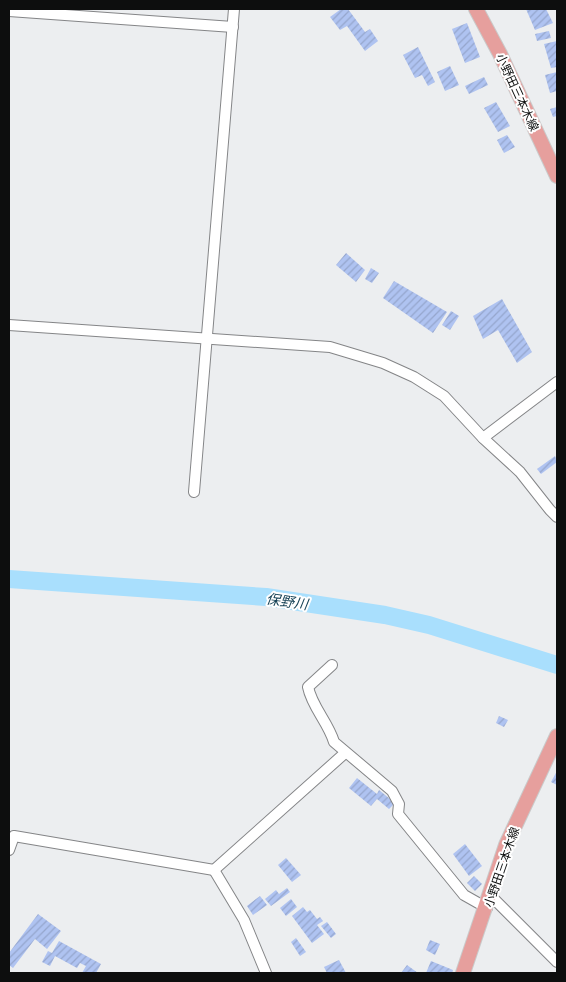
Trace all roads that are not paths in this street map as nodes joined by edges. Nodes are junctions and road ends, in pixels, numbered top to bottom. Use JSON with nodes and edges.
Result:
{"nodes":[{"id":1,"x":234,"y":9,"type":"edge"},
{"id":2,"x":476,"y":9,"type":"edge"},
{"id":3,"x":9,"y":11,"type":"edge"},
{"id":4,"x":233,"y":27,"type":"junction"},
{"id":5,"x":556,"y":170,"type":"edge"},
{"id":6,"x":9,"y":325,"type":"edge"},
{"id":7,"x":206,"y":338,"type":"junction"},
{"id":8,"x":557,"y":382,"type":"edge"},
{"id":9,"x":483,"y":438,"type":"junction"},
{"id":10,"x":194,"y":492,"type":"dead end"},
{"id":11,"x":557,"y":517,"type":"edge"},
{"id":12,"x":332,"y":665,"type":"dead end"},
{"id":13,"x":557,"y":736,"type":"edge"},
{"id":14,"x":346,"y":753,"type":"junction"},
{"id":15,"x":9,"y":850,"type":"edge"},
{"id":16,"x":214,"y":870,"type":"junction"},
{"id":17,"x":488,"y":901,"type":"junction"},
{"id":18,"x":557,"y":962,"type":"edge"},
{"id":19,"x":266,"y":973,"type":"edge"},
{"id":20,"x":463,"y":973,"type":"edge"}],
"edges":[{"from":1,"to":4,"type":"street"},
{"from":2,"to":5,"type":"main road","name":"小野田三本木線"},
{"from":3,"to":4,"type":"street"},
{"from":4,"to":7,"type":"street"},
{"from":6,"to":7,"type":"street"},
{"from":7,"to":9,"type":"street"},
{"from":7,"to":10,"type":"street"},
{"from":8,"to":9,"type":"street"},
{"from":9,"to":11,"type":"street"},
{"from":12,"to":14,"type":"street"},
{"from":13,"to":17,"type":"main road","name":"小野田三本木線"},
{"from":14,"to":16,"type":"street"},
{"from":14,"to":17,"type":"street"},
{"from":15,"to":16,"type":"street"},
{"from":16,"to":19,"type":"street"},
{"from":17,"to":18,"type":"street"},
{"from":17,"to":20,"type":"main road","name":"小野田三本木線"}]}
